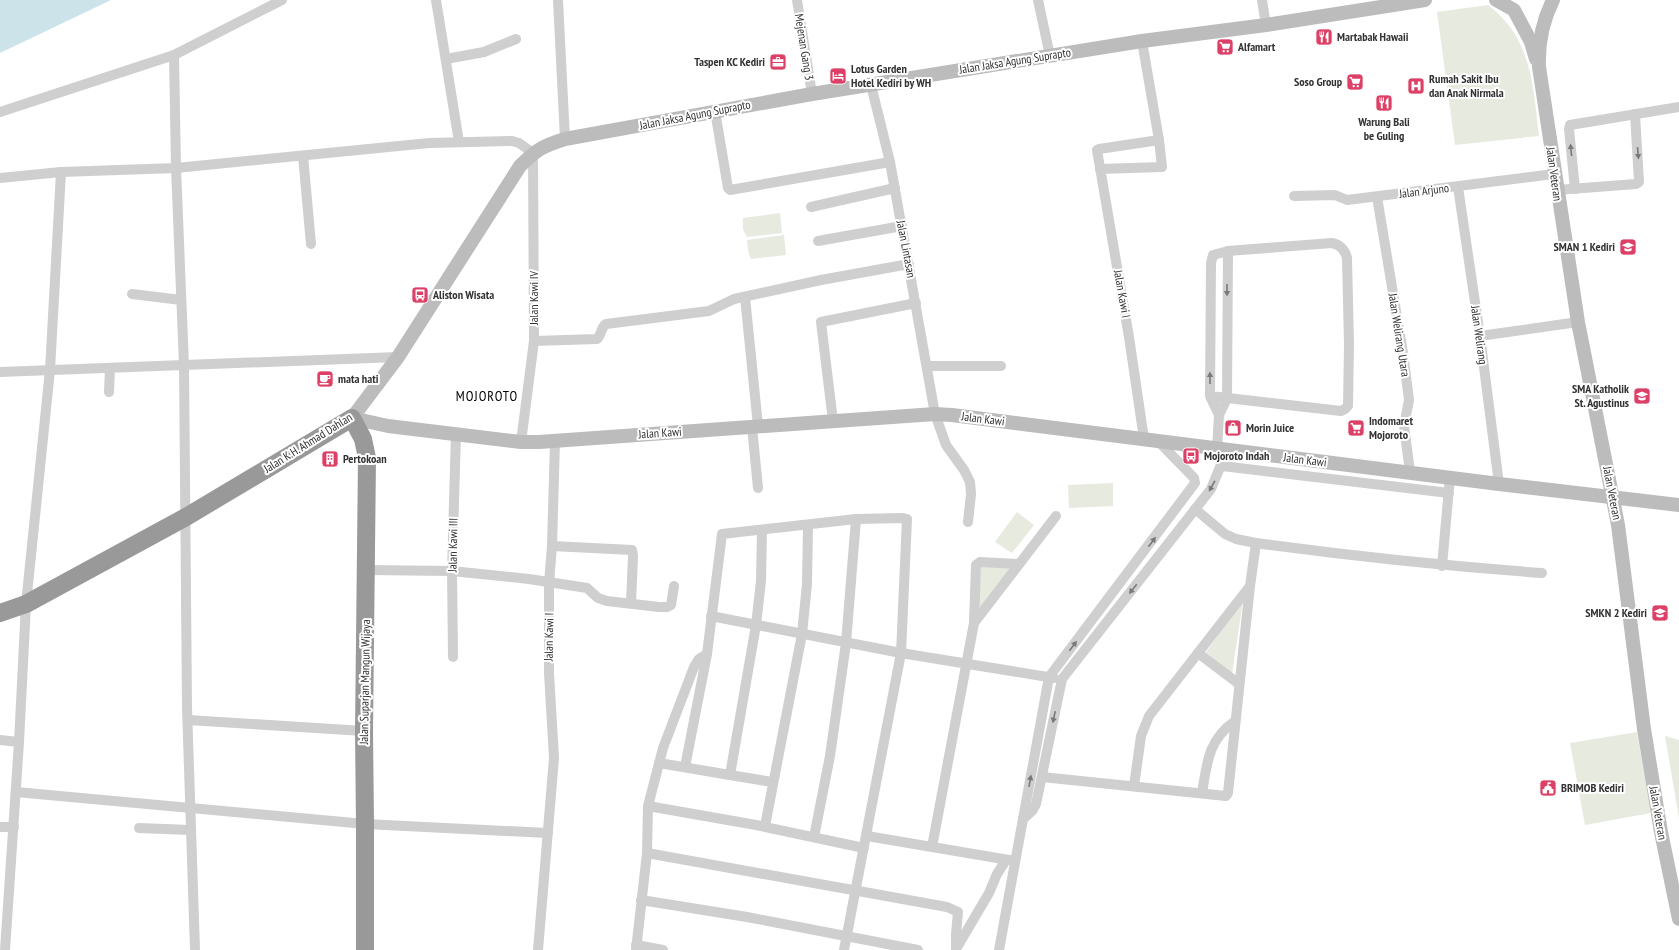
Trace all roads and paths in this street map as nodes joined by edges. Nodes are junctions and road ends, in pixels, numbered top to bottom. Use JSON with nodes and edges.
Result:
{"nodes":[{"id":1,"x":282,"y":0,"type":"edge"},
{"id":2,"x":436,"y":0,"type":"edge"},
{"id":3,"x":558,"y":0,"type":"edge"},
{"id":4,"x":797,"y":0,"type":"edge"},
{"id":5,"x":1038,"y":0,"type":"edge"},
{"id":6,"x":1262,"y":0,"type":"edge"},
{"id":7,"x":1425,"y":0,"type":"edge"},
{"id":8,"x":1496,"y":0,"type":"edge"},
{"id":9,"x":1552,"y":2,"type":"edge"},
{"id":10,"x":1512,"y":5,"type":"edge"},
{"id":11,"x":1266,"y":25,"type":"junction"},
{"id":12,"x":516,"y":39,"type":"dead end"},
{"id":13,"x":1142,"y":42,"type":"junction"},
{"id":14,"x":174,"y":55,"type":"junction"},
{"id":15,"x":1050,"y":56,"type":"junction"},
{"id":16,"x":446,"y":59,"type":"junction"},
{"id":17,"x":1539,"y":67,"type":"junction"},
{"id":18,"x":871,"y":85,"type":"junction"},
{"id":19,"x":812,"y":94,"type":"junction"},
{"id":20,"x":1679,"y":107,"type":"edge"},
{"id":21,"x":715,"y":111,"type":"junction"},
{"id":22,"x":0,"y":112,"type":"edge"},
{"id":23,"x":1635,"y":114,"type":"junction"},
{"id":24,"x":606,"y":132,"type":"joint"},
{"id":25,"x":565,"y":139,"type":"junction"},
{"id":26,"x":1159,"y":140,"type":"junction"},
{"id":27,"x":459,"y":142,"type":"junction"},
{"id":28,"x":533,"y":153,"type":"junction"},
{"id":29,"x":303,"y":156,"type":"junction"},
{"id":30,"x":890,"y":162,"type":"junction"},
{"id":31,"x":176,"y":168,"type":"junction"},
{"id":32,"x":1100,"y":169,"type":"junction"},
{"id":33,"x":61,"y":172,"type":"junction"},
{"id":34,"x":1554,"y":174,"type":"junction"},
{"id":35,"x":0,"y":178,"type":"edge"},
{"id":36,"x":1458,"y":187,"type":"junction"},
{"id":37,"x":895,"y":188,"type":"junction"},
{"id":38,"x":1565,"y":190,"type":"junction"},
{"id":39,"x":1294,"y":196,"type":"dead end"},
{"id":40,"x":1377,"y":197,"type":"junction"},
{"id":41,"x":811,"y":207,"type":"dead end"},
{"id":42,"x":902,"y":226,"type":"junction"},
{"id":43,"x":818,"y":241,"type":"dead end"},
{"id":44,"x":311,"y":244,"type":"dead end"},
{"id":45,"x":1228,"y":252,"type":"junction"},
{"id":46,"x":909,"y":264,"type":"junction"},
{"id":47,"x":132,"y":294,"type":"dead end"},
{"id":48,"x":745,"y":297,"type":"junction"},
{"id":49,"x":181,"y":300,"type":"junction"},
{"id":50,"x":916,"y":303,"type":"junction"},
{"id":51,"x":1578,"y":322,"type":"junction"},
{"id":52,"x":1480,"y":336,"type":"junction"},
{"id":53,"x":534,"y":341,"type":"junction"},
{"id":54,"x":398,"y":357,"type":"junction"},
{"id":55,"x":184,"y":365,"type":"junction"},
{"id":56,"x":927,"y":366,"type":"junction"},
{"id":57,"x":1002,"y":366,"type":"dead end"},
{"id":58,"x":110,"y":368,"type":"junction"},
{"id":59,"x":50,"y":370,"type":"junction"},
{"id":60,"x":0,"y":372,"type":"edge"},
{"id":61,"x":109,"y":392,"type":"dead end"},
{"id":62,"x":1210,"y":396,"type":"junction"},
{"id":63,"x":1227,"y":398,"type":"junction"},
{"id":64,"x":935,"y":414,"type":"junction"},
{"id":65,"x":1219,"y":415,"type":"junction"},
{"id":66,"x":352,"y":418,"type":"junction"},
{"id":67,"x":833,"y":421,"type":"junction"},
{"id":68,"x":755,"y":427,"type":"junction"},
{"id":69,"x":456,"y":434,"type":"junction"},
{"id":70,"x":1144,"y":439,"type":"junction"},
{"id":71,"x":555,"y":441,"type":"junction"},
{"id":72,"x":521,"y":442,"type":"junction"},
{"id":73,"x":1159,"y":442,"type":"junction"},
{"id":74,"x":1222,"y":449,"type":"junction"},
{"id":75,"x":1222,"y":466,"type":"junction"},
{"id":76,"x":1410,"y":472,"type":"junction"},
{"id":77,"x":1450,"y":477,"type":"junction"},
{"id":78,"x":1499,"y":484,"type":"junction"},
{"id":79,"x":758,"y":488,"type":"dead end"},
{"id":80,"x":1449,"y":494,"type":"junction"},
{"id":81,"x":1613,"y":496,"type":"junction"},
{"id":82,"x":1679,"y":505,"type":"edge"},
{"id":83,"x":1195,"y":509,"type":"junction"},
{"id":84,"x":1056,"y":516,"type":"dead end"},
{"id":85,"x":186,"y":517,"type":"junction"},
{"id":86,"x":856,"y":519,"type":"junction"},
{"id":87,"x":968,"y":522,"type":"dead end"},
{"id":88,"x":808,"y":524,"type":"junction"},
{"id":89,"x":1164,"y":526,"type":"junction"},
{"id":90,"x":762,"y":530,"type":"junction"},
{"id":91,"x":1175,"y":535,"type":"junction"},
{"id":92,"x":1256,"y":543,"type":"junction"},
{"id":93,"x":552,"y":546,"type":"junction"},
{"id":94,"x":1018,"y":564,"type":"junction"},
{"id":95,"x":1442,"y":566,"type":"junction"},
{"id":96,"x":367,"y":570,"type":"junction"},
{"id":97,"x":452,"y":571,"type":"junction"},
{"id":98,"x":1542,"y":573,"type":"dead end"},
{"id":99,"x":549,"y":582,"type":"junction"},
{"id":100,"x":674,"y":586,"type":"dead end"},
{"id":101,"x":1250,"y":586,"type":"junction"},
{"id":102,"x":630,"y":603,"type":"junction"},
{"id":103,"x":26,"y":604,"type":"junction"},
{"id":104,"x":0,"y":613,"type":"edge"},
{"id":105,"x":711,"y":616,"type":"junction"},
{"id":106,"x":974,"y":623,"type":"junction"},
{"id":107,"x":756,"y":624,"type":"junction"},
{"id":108,"x":802,"y":634,"type":"junction"},
{"id":109,"x":846,"y":643,"type":"junction"},
{"id":110,"x":1198,"y":653,"type":"junction"},
{"id":111,"x":707,"y":654,"type":"junction"},
{"id":112,"x":901,"y":654,"type":"junction"},
{"id":113,"x":453,"y":657,"type":"dead end"},
{"id":114,"x":967,"y":665,"type":"junction"},
{"id":115,"x":1049,"y":677,"type":"junction"},
{"id":116,"x":1062,"y":679,"type":"junction"},
{"id":117,"x":1239,"y":684,"type":"junction"},
{"id":118,"x":188,"y":720,"type":"junction"},
{"id":119,"x":1236,"y":721,"type":"junction"},
{"id":120,"x":364,"y":731,"type":"junction"},
{"id":121,"x":0,"y":740,"type":"edge"},
{"id":122,"x":19,"y":742,"type":"junction"},
{"id":123,"x":659,"y":763,"type":"junction"},
{"id":124,"x":686,"y":767,"type":"junction"},
{"id":125,"x":730,"y":775,"type":"junction"},
{"id":126,"x":1042,"y":777,"type":"junction"},
{"id":127,"x":772,"y":782,"type":"junction"},
{"id":128,"x":1134,"y":786,"type":"junction"},
{"id":129,"x":16,"y":792,"type":"junction"},
{"id":130,"x":1202,"y":793,"type":"junction"},
{"id":131,"x":648,"y":806,"type":"junction"},
{"id":132,"x":189,"y":808,"type":"junction"},
{"id":133,"x":1023,"y":819,"type":"junction"},
{"id":134,"x":365,"y":824,"type":"junction"},
{"id":135,"x":765,"y":826,"type":"junction"},
{"id":136,"x":0,"y":827,"type":"edge"},
{"id":137,"x":14,"y":827,"type":"junction"},
{"id":138,"x":139,"y":828,"type":"dead end"},
{"id":139,"x":190,"y":830,"type":"junction"},
{"id":140,"x":548,"y":833,"type":"junction"},
{"id":141,"x":867,"y":836,"type":"junction"},
{"id":142,"x":814,"y":837,"type":"junction"},
{"id":143,"x":932,"y":847,"type":"junction"},
{"id":144,"x":864,"y":848,"type":"junction"},
{"id":145,"x":646,"y":853,"type":"junction"},
{"id":146,"x":1011,"y":861,"type":"junction"},
{"id":147,"x":856,"y":892,"type":"junction"},
{"id":148,"x":641,"y":900,"type":"junction"},
{"id":149,"x":1679,"y":919,"type":"edge"},
{"id":150,"x":848,"y":937,"type":"junction"},
{"id":151,"x":636,"y":948,"type":"edge"},
{"id":152,"x":956,"y":949,"type":"edge"},
{"id":153,"x":5,"y":950,"type":"edge"},
{"id":154,"x":195,"y":950,"type":"edge"},
{"id":155,"x":365,"y":950,"type":"edge"},
{"id":156,"x":538,"y":950,"type":"edge"},
{"id":157,"x":663,"y":950,"type":"edge"},
{"id":158,"x":844,"y":950,"type":"edge"},
{"id":159,"x":918,"y":950,"type":"edge"},
{"id":160,"x":999,"y":950,"type":"edge"}],
"edges":[{"from":1,"to":14,"type":"street"},
{"from":2,"to":16,"type":"street"},
{"from":3,"to":25,"type":"street"},
{"from":4,"to":19,"type":"street","name":"Mejenan Gang 3"},
{"from":5,"to":15,"type":"street"},
{"from":6,"to":11,"type":"street"},
{"from":7,"to":11,"type":"main road","name":"Jalan Jaksa Agung Suprapto"},
{"from":8,"to":10,"type":"main road"},
{"from":9,"to":10,"type":"main road"},
{"from":9,"to":17,"type":"main road"},
{"from":10,"to":17,"type":"main road"},
{"from":11,"to":13,"type":"main road","name":"Jalan Jaksa Agung Suprapto"},
{"from":12,"to":16,"type":"street"},
{"from":13,"to":15,"type":"main road","name":"Jalan Jaksa Agung Suprapto"},
{"from":13,"to":26,"type":"street"},
{"from":14,"to":22,"type":"street"},
{"from":14,"to":31,"type":"street"},
{"from":15,"to":18,"type":"main road","name":"Jalan Jaksa Agung Suprapto"},
{"from":16,"to":27,"type":"street"},
{"from":17,"to":34,"type":"main road","name":"Jalan Veteran"},
{"from":18,"to":19,"type":"main road","name":"Jalan Jaksa Agung Suprapto"},
{"from":18,"to":30,"type":"street","name":"Jalan Lintasan"},
{"from":19,"to":21,"type":"main road","name":"Jalan Jaksa Agung Suprapto"},
{"from":20,"to":23,"type":"street"},
{"from":21,"to":24,"type":"main road","name":"Jalan Jaksa Agung Suprapto"},
{"from":21,"to":30,"type":"street"},
{"from":38,"to":23,"type":"street","one_way":true},
{"from":23,"to":38,"type":"street","one_way":true},
{"from":24,"to":25,"type":"main road","name":"Jalan K.H. Ahmad Dahlan"},
{"from":25,"to":28,"type":"main road","name":"Jalan K.H. Ahmad Dahlan"},
{"from":26,"to":32,"type":"street","name":"Jalan Kawi I"},
{"from":26,"to":32,"type":"street"},
{"from":27,"to":28,"type":"street"},
{"from":27,"to":29,"type":"street"},
{"from":28,"to":53,"type":"street","name":"Jalan Kawi IV"},
{"from":28,"to":54,"type":"main road","name":"Jalan K.H. Ahmad Dahlan"},
{"from":29,"to":31,"type":"street"},
{"from":29,"to":44,"type":"street"},
{"from":30,"to":37,"type":"street","name":"Jalan Lintasan"},
{"from":31,"to":33,"type":"street"},
{"from":31,"to":49,"type":"street"},
{"from":32,"to":70,"type":"street","name":"Jalan Kawi I"},
{"from":33,"to":35,"type":"street"},
{"from":33,"to":59,"type":"street"},
{"from":34,"to":36,"type":"street","name":"Jalan Arjuno"},
{"from":34,"to":38,"type":"main road","name":"Jalan Veteran"},
{"from":36,"to":40,"type":"street","name":"Jalan Arjuno"},
{"from":36,"to":52,"type":"street","name":"Jalan Welirang"},
{"from":37,"to":41,"type":"street"},
{"from":37,"to":42,"type":"street","name":"Jalan Lintasan"},
{"from":38,"to":51,"type":"main road","name":"Jalan Veteran"},
{"from":39,"to":40,"type":"street","name":"Jalan Arjuno"},
{"from":40,"to":76,"type":"street","name":"Jalan Welirang Utara"},
{"from":42,"to":43,"type":"street"},
{"from":42,"to":46,"type":"street","name":"Jalan Lintasan"},
{"from":62,"to":45,"type":"street","one_way":true},
{"from":45,"to":63,"type":"street","one_way":true},
{"from":45,"to":63,"type":"street"},
{"from":46,"to":48,"type":"street"},
{"from":46,"to":50,"type":"street","name":"Jalan Lintasan"},
{"from":47,"to":49,"type":"street"},
{"from":48,"to":53,"type":"street"},
{"from":48,"to":68,"type":"street"},
{"from":49,"to":55,"type":"street"},
{"from":50,"to":56,"type":"street","name":"Jalan Lintasan"},
{"from":50,"to":67,"type":"street"},
{"from":51,"to":52,"type":"street"},
{"from":51,"to":81,"type":"main road","name":"Jalan Veteran"},
{"from":52,"to":78,"type":"street","name":"Jalan Welirang"},
{"from":53,"to":72,"type":"street","name":"Jalan Kawi IV"},
{"from":54,"to":55,"type":"street"},
{"from":54,"to":66,"type":"main road","name":"Jalan K.H. Ahmad Dahlan"},
{"from":55,"to":58,"type":"street"},
{"from":55,"to":85,"type":"street"},
{"from":56,"to":57,"type":"street"},
{"from":56,"to":64,"type":"street","name":"Jalan Lintasan"},
{"from":58,"to":59,"type":"street"},
{"from":58,"to":61,"type":"street"},
{"from":59,"to":60,"type":"street"},
{"from":59,"to":103,"type":"street"},
{"from":62,"to":63,"type":"street"},
{"from":62,"to":65,"type":"street"},
{"from":63,"to":65,"type":"street"},
{"from":64,"to":67,"type":"main road","name":"Jalan Kawi"},
{"from":64,"to":70,"type":"main road","name":"Jalan Kawi"},
{"from":64,"to":87,"type":"street","name":"Jalan Lintasan"},
{"from":65,"to":74,"type":"street"},
{"from":66,"to":69,"type":"main road","name":"Jalan Kawi"},
{"from":66,"to":85,"type":"highway","name":"Jalan K.H. Ahmad Dahlan"},
{"from":66,"to":96,"type":"highway","name":"Jalan Suparjan Mangun Wijaya"},
{"from":67,"to":68,"type":"main road","name":"Jalan Kawi"},
{"from":68,"to":71,"type":"main road","name":"Jalan Kawi"},
{"from":68,"to":79,"type":"street"},
{"from":69,"to":72,"type":"main road","name":"Jalan Kawi"},
{"from":69,"to":97,"type":"street","name":"Jalan Kawi III"},
{"from":70,"to":73,"type":"main road","name":"Jalan Kawi"},
{"from":71,"to":72,"type":"main road","name":"Jalan Kawi"},
{"from":71,"to":93,"type":"street","name":"Jalan Kawi I"},
{"from":73,"to":74,"type":"main road","name":"Jalan Kawi"},
{"from":73,"to":89,"type":"street"},
{"from":74,"to":75,"type":"street"},
{"from":74,"to":76,"type":"main road","name":"Jalan Kawi"},
{"from":75,"to":80,"type":"street"},
{"from":75,"to":83,"type":"street","one_way":true},
{"from":76,"to":77,"type":"main road","name":"Jalan Kawi"},
{"from":77,"to":78,"type":"main road","name":"Jalan Kawi"},
{"from":77,"to":80,"type":"street"},
{"from":78,"to":81,"type":"main road","name":"Jalan Kawi"},
{"from":80,"to":95,"type":"street"},
{"from":81,"to":82,"type":"main road","name":"Jalan Kawi"},
{"from":81,"to":149,"type":"main road","name":"Jalan Veteran"},
{"from":83,"to":91,"type":"street"},
{"from":83,"to":92,"type":"street"},
{"from":84,"to":94,"type":"street"},
{"from":85,"to":103,"type":"highway","name":"Jalan K.H. Ahmad Dahlan"},
{"from":85,"to":118,"type":"street"},
{"from":86,"to":88,"type":"street"},
{"from":86,"to":109,"type":"street"},
{"from":86,"to":112,"type":"street"},
{"from":88,"to":90,"type":"street"},
{"from":88,"to":108,"type":"street"},
{"from":89,"to":91,"type":"street"},
{"from":115,"to":89,"type":"street","one_way":true},
{"from":90,"to":105,"type":"street"},
{"from":90,"to":107,"type":"street"},
{"from":91,"to":116,"type":"street","one_way":true},
{"from":92,"to":95,"type":"street"},
{"from":92,"to":101,"type":"street"},
{"from":93,"to":99,"type":"street","name":"Jalan Kawi I"},
{"from":93,"to":102,"type":"street"},
{"from":94,"to":106,"type":"street"},
{"from":94,"to":106,"type":"street"},
{"from":95,"to":98,"type":"street"},
{"from":96,"to":97,"type":"street"},
{"from":96,"to":120,"type":"highway","name":"Jalan Suparjan Mangun Wijaya"},
{"from":97,"to":99,"type":"street"},
{"from":97,"to":113,"type":"street","name":"Jalan Kawi III"},
{"from":99,"to":102,"type":"street"},
{"from":99,"to":140,"type":"street","name":"Jalan Kawi I"},
{"from":100,"to":102,"type":"street"},
{"from":101,"to":110,"type":"street"},
{"from":101,"to":117,"type":"street"},
{"from":103,"to":104,"type":"highway","name":"Jalan K.H. Ahmad Dahlan"},
{"from":103,"to":122,"type":"street"},
{"from":105,"to":107,"type":"street"},
{"from":105,"to":111,"type":"street"},
{"from":106,"to":114,"type":"street"},
{"from":107,"to":108,"type":"street"},
{"from":107,"to":125,"type":"street"},
{"from":108,"to":109,"type":"street"},
{"from":108,"to":127,"type":"street"},
{"from":109,"to":112,"type":"street"},
{"from":109,"to":142,"type":"street"},
{"from":110,"to":117,"type":"street"},
{"from":110,"to":128,"type":"street"},
{"from":111,"to":123,"type":"street"},
{"from":111,"to":124,"type":"street"},
{"from":112,"to":114,"type":"street"},
{"from":112,"to":141,"type":"street"},
{"from":114,"to":115,"type":"street"},
{"from":114,"to":143,"type":"street"},
{"from":115,"to":116,"type":"street"},
{"from":133,"to":115,"type":"street","one_way":true},
{"from":116,"to":126,"type":"street","one_way":true},
{"from":117,"to":119,"type":"street"},
{"from":118,"to":120,"type":"street"},
{"from":118,"to":132,"type":"street"},
{"from":119,"to":130,"type":"street"},
{"from":119,"to":130,"type":"street"},
{"from":120,"to":134,"type":"highway","name":"Jalan Suparjan Mangun Wijaya"},
{"from":121,"to":122,"type":"street"},
{"from":122,"to":129,"type":"street"},
{"from":123,"to":124,"type":"street"},
{"from":123,"to":131,"type":"street"},
{"from":124,"to":125,"type":"street"},
{"from":125,"to":127,"type":"street"},
{"from":126,"to":128,"type":"street"},
{"from":126,"to":133,"type":"street"},
{"from":127,"to":135,"type":"street"},
{"from":128,"to":130,"type":"street"},
{"from":129,"to":132,"type":"street"},
{"from":129,"to":137,"type":"street"},
{"from":131,"to":135,"type":"street"},
{"from":131,"to":145,"type":"street"},
{"from":132,"to":134,"type":"street"},
{"from":132,"to":139,"type":"street"},
{"from":133,"to":146,"type":"street"},
{"from":134,"to":140,"type":"street"},
{"from":134,"to":155,"type":"highway","name":"Jalan Suparjan Mangun Wijaya"},
{"from":135,"to":142,"type":"street"},
{"from":136,"to":137,"type":"street"},
{"from":137,"to":153,"type":"street"},
{"from":138,"to":139,"type":"street"},
{"from":139,"to":154,"type":"street"},
{"from":140,"to":156,"type":"street","name":"Jalan Kawi I"},
{"from":141,"to":143,"type":"street"},
{"from":141,"to":144,"type":"street"},
{"from":142,"to":144,"type":"street"},
{"from":143,"to":146,"type":"street"},
{"from":144,"to":147,"type":"street"},
{"from":145,"to":147,"type":"street"},
{"from":145,"to":148,"type":"street"},
{"from":146,"to":152,"type":"street"},
{"from":146,"to":160,"type":"street"},
{"from":147,"to":150,"type":"street"},
{"from":147,"to":152,"type":"street"},
{"from":148,"to":150,"type":"street"},
{"from":148,"to":151,"type":"street"},
{"from":150,"to":158,"type":"street"},
{"from":150,"to":159,"type":"street"},
{"from":151,"to":157,"type":"street"}]}
